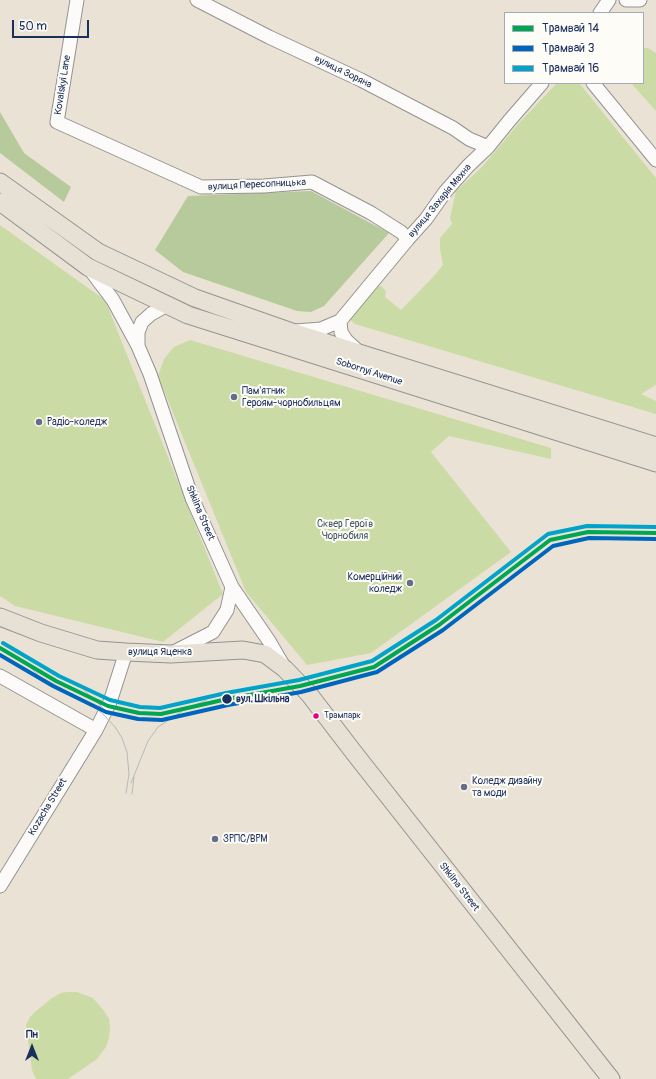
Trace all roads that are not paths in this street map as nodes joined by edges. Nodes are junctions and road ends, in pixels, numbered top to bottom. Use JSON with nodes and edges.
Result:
{"nodes":[{"id":1,"x":76,"y":0,"type":"edge"},
{"id":2,"x":197,"y":0,"type":"edge"},
{"id":3,"x":609,"y":0,"type":"edge"},
{"id":4,"x":626,"y":0,"type":"edge"},
{"id":5,"x":640,"y":0,"type":"edge"},
{"id":6,"x":601,"y":12,"type":"edge"},
{"id":7,"x":541,"y":84,"type":"edge"},
{"id":8,"x":594,"y":84,"type":"edge"},
{"id":9,"x":57,"y":122,"type":"joint"},
{"id":10,"x":488,"y":147,"type":"junction"},
{"id":11,"x":656,"y":160,"type":"edge"},
{"id":12,"x":0,"y":182,"type":"edge"},
{"id":13,"x":0,"y":202,"type":"edge"},
{"id":14,"x":408,"y":239,"type":"junction"},
{"id":15,"x":88,"y":267,"type":"junction"},
{"id":16,"x":167,"y":305,"type":"junction"},
{"id":17,"x":340,"y":321,"type":"junction"},
{"id":18,"x":289,"y":331,"type":"junction"},
{"id":19,"x":138,"y":346,"type":"junction"},
{"id":20,"x":359,"y":352,"type":"junction"},
{"id":21,"x":656,"y":446,"type":"edge"},
{"id":22,"x":656,"y":464,"type":"edge"},
{"id":23,"x":232,"y":587,"type":"junction"},
{"id":24,"x":0,"y":617,"type":"edge"},
{"id":25,"x":126,"y":652,"type":"junction"},
{"id":26,"x":171,"y":654,"type":"junction"},
{"id":27,"x":285,"y":669,"type":"junction"},
{"id":28,"x":0,"y":676,"type":"edge"},
{"id":29,"x":309,"y":694,"type":"joint"},
{"id":30,"x":96,"y":730,"type":"junction"},
{"id":31,"x":0,"y":886,"type":"edge"},
{"id":32,"x":611,"y":1079,"type":"edge"}],
"edges":[{"from":1,"to":9,"type":"street","name":"Kovalskyi Lane"},
{"from":2,"to":10,"type":"street","name":"вулиця Зоряна"},
{"from":3,"to":6,"type":"street"},
{"from":4,"to":5,"type":"street"},
{"from":7,"to":10,"type":"street","name":"вулиця Захарія Махна"},
{"from":8,"to":11,"type":"street"},
{"from":9,"to":14,"type":"street","name":"вулиця Пересопницька"},
{"from":10,"to":14,"type":"street","name":"вулиця Захарія Махна"},
{"from":12,"to":18,"type":"main road","name":"Sobornyi Avenue"},
{"from":13,"to":15,"type":"main road","name":"Sobornyi Avenue"},
{"from":14,"to":17,"type":"street","name":"вулиця Захарія Махна"},
{"from":15,"to":16,"type":"main road","name":"Sobornyi Avenue"},
{"from":15,"to":19,"type":"street","name":"Shkilna Street"},
{"from":16,"to":19,"type":"street","name":"Shkilna Street"},
{"from":16,"to":22,"type":"main road","name":"Sobornyi Avenue"},
{"from":17,"to":18,"type":"street"},
{"from":17,"to":20,"type":"street"},
{"from":18,"to":20,"type":"main road","name":"Sobornyi Avenue"},
{"from":19,"to":23,"type":"street","name":"Shkilna Street"},
{"from":20,"to":21,"type":"main road","name":"Sobornyi Avenue"},
{"from":23,"to":26,"type":"street"},
{"from":23,"to":27,"type":"street","name":"Shkilna Street"},
{"from":24,"to":25,"type":"main road","name":"вулиця Яценка"},
{"from":25,"to":26,"type":"main road","name":"вулиця Яценка"},
{"from":25,"to":30,"type":"street","name":"Kozacha Street"},
{"from":26,"to":27,"type":"main road","name":"вулиця Яценка"},
{"from":27,"to":29,"type":"main road","name":"вулиця Яценка"},
{"from":28,"to":30,"type":"street"},
{"from":29,"to":32,"type":"main road","name":"Shkilna Street"},
{"from":30,"to":31,"type":"street","name":"Kozacha Street"}]}
